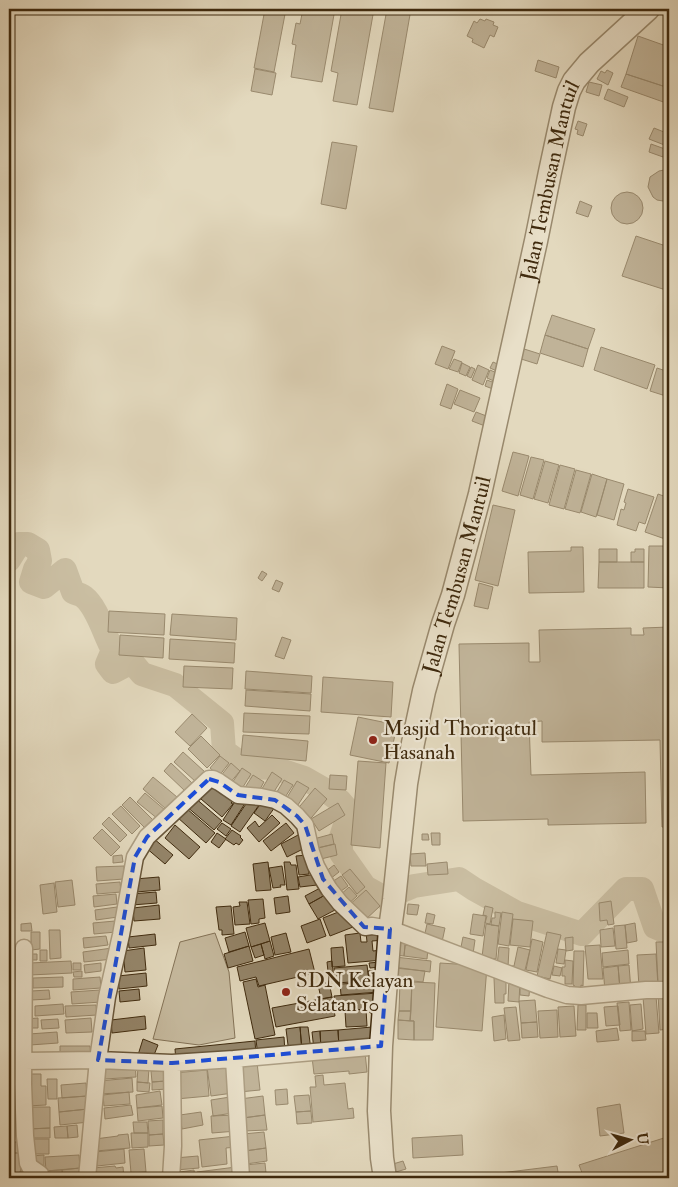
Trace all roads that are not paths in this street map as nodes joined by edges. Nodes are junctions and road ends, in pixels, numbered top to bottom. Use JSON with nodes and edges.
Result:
{"nodes":[{"id":1,"x":648,"y":9,"type":"edge"},
{"id":2,"x":390,"y":929,"type":"junction"},
{"id":3,"x":24,"y":948,"type":"dead end"},
{"id":4,"x":669,"y":990,"type":"edge"},
{"id":5,"x":380,"y":1046,"type":"junction"},
{"id":6,"x":234,"y":1059,"type":"junction"},
{"id":7,"x":98,"y":1060,"type":"junction"},
{"id":8,"x":24,"y":1061,"type":"junction"},
{"id":9,"x":172,"y":1063,"type":"junction"},
{"id":10,"x":41,"y":1178,"type":"edge"},
{"id":11,"x":87,"y":1178,"type":"edge"},
{"id":12,"x":171,"y":1178,"type":"edge"},
{"id":13,"x":241,"y":1178,"type":"edge"},
{"id":14,"x":385,"y":1178,"type":"edge"}],
"edges":[{"from":1,"to":2,"type":"street","name":"Jalan Tembusan Mantuil"},
{"from":2,"to":4,"type":"street"},
{"from":2,"to":5,"type":"street","name":"Jalan Tembusan Mantuil"},
{"from":2,"to":7,"type":"street"},
{"from":3,"to":8,"type":"street"},
{"from":5,"to":6,"type":"street"},
{"from":5,"to":14,"type":"street","name":"Jalan Tembusan Mantuil"},
{"from":6,"to":9,"type":"street"},
{"from":6,"to":13,"type":"street"},
{"from":7,"to":8,"type":"street"},
{"from":7,"to":9,"type":"street"},
{"from":7,"to":11,"type":"street"},
{"from":8,"to":10,"type":"street"},
{"from":9,"to":12,"type":"street"}]}
